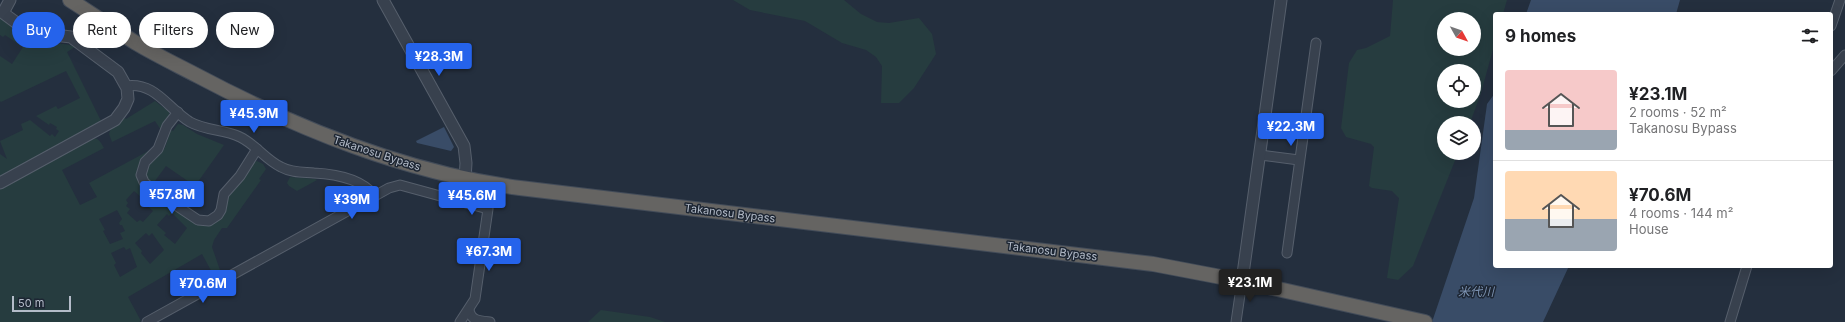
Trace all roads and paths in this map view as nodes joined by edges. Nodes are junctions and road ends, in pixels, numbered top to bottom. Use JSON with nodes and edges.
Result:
{"nodes":[{"id":1,"x":10,"y":0,"type":"edge"},
{"id":2,"x":70,"y":0,"type":"edge"},
{"id":3,"x":383,"y":0,"type":"edge"},
{"id":4,"x":1281,"y":0,"type":"edge"},
{"id":5,"x":1840,"y":0,"type":"edge"},
{"id":6,"x":1833,"y":20,"type":"edge"},
{"id":7,"x":1316,"y":43,"type":"dead end"},
{"id":8,"x":1845,"y":55,"type":"edge"},
{"id":9,"x":1833,"y":69,"type":"edge"},
{"id":10,"x":126,"y":86,"type":"junction"},
{"id":11,"x":178,"y":112,"type":"junction"},
{"id":12,"x":257,"y":149,"type":"junction"},
{"id":13,"x":1260,"y":155,"type":"junction"},
{"id":14,"x":1300,"y":160,"type":"junction"},
{"id":15,"x":465,"y":179,"type":"junction"},
{"id":16,"x":0,"y":182,"type":"edge"},
{"id":17,"x":375,"y":196,"type":"junction"},
{"id":18,"x":460,"y":202,"type":"junction"},
{"id":19,"x":1287,"y":253,"type":"dead end"},
{"id":20,"x":1746,"y":268,"type":"edge"},
{"id":21,"x":1242,"y":281,"type":"junction"},
{"id":22,"x":469,"y":310,"type":"junction"},
{"id":23,"x":147,"y":322,"type":"edge"},
{"id":24,"x":460,"y":322,"type":"edge"},
{"id":25,"x":490,"y":322,"type":"edge"},
{"id":26,"x":1236,"y":322,"type":"edge"},
{"id":27,"x":1425,"y":322,"type":"edge"},
{"id":28,"x":1730,"y":322,"type":"edge"}],
"edges":[{"from":1,"to":10,"type":"street"},
{"from":2,"to":15,"type":"highway","name":"Takanosu Bypass"},
{"from":3,"to":15,"type":"street"},
{"from":4,"to":13,"type":"street"},
{"from":5,"to":6,"type":"street"},
{"from":7,"to":14,"type":"street"},
{"from":8,"to":9,"type":"street"},
{"from":10,"to":11,"type":"street"},
{"from":10,"to":16,"type":"street"},
{"from":11,"to":12,"type":"street"},
{"from":11,"to":12,"type":"street"},
{"from":12,"to":17,"type":"street"},
{"from":13,"to":14,"type":"street"},
{"from":13,"to":21,"type":"street"},
{"from":14,"to":19,"type":"street"},
{"from":15,"to":18,"type":"street"},
{"from":15,"to":21,"type":"highway","name":"Takanosu Bypass"},
{"from":17,"to":18,"type":"street"},
{"from":17,"to":23,"type":"street"},
{"from":18,"to":22,"type":"street"},
{"from":20,"to":28,"type":"street"},
{"from":21,"to":26,"type":"street"},
{"from":21,"to":27,"type":"highway","name":"Takanosu Bypass"},
{"from":22,"to":24,"type":"street"},
{"from":22,"to":25,"type":"street"}]}
